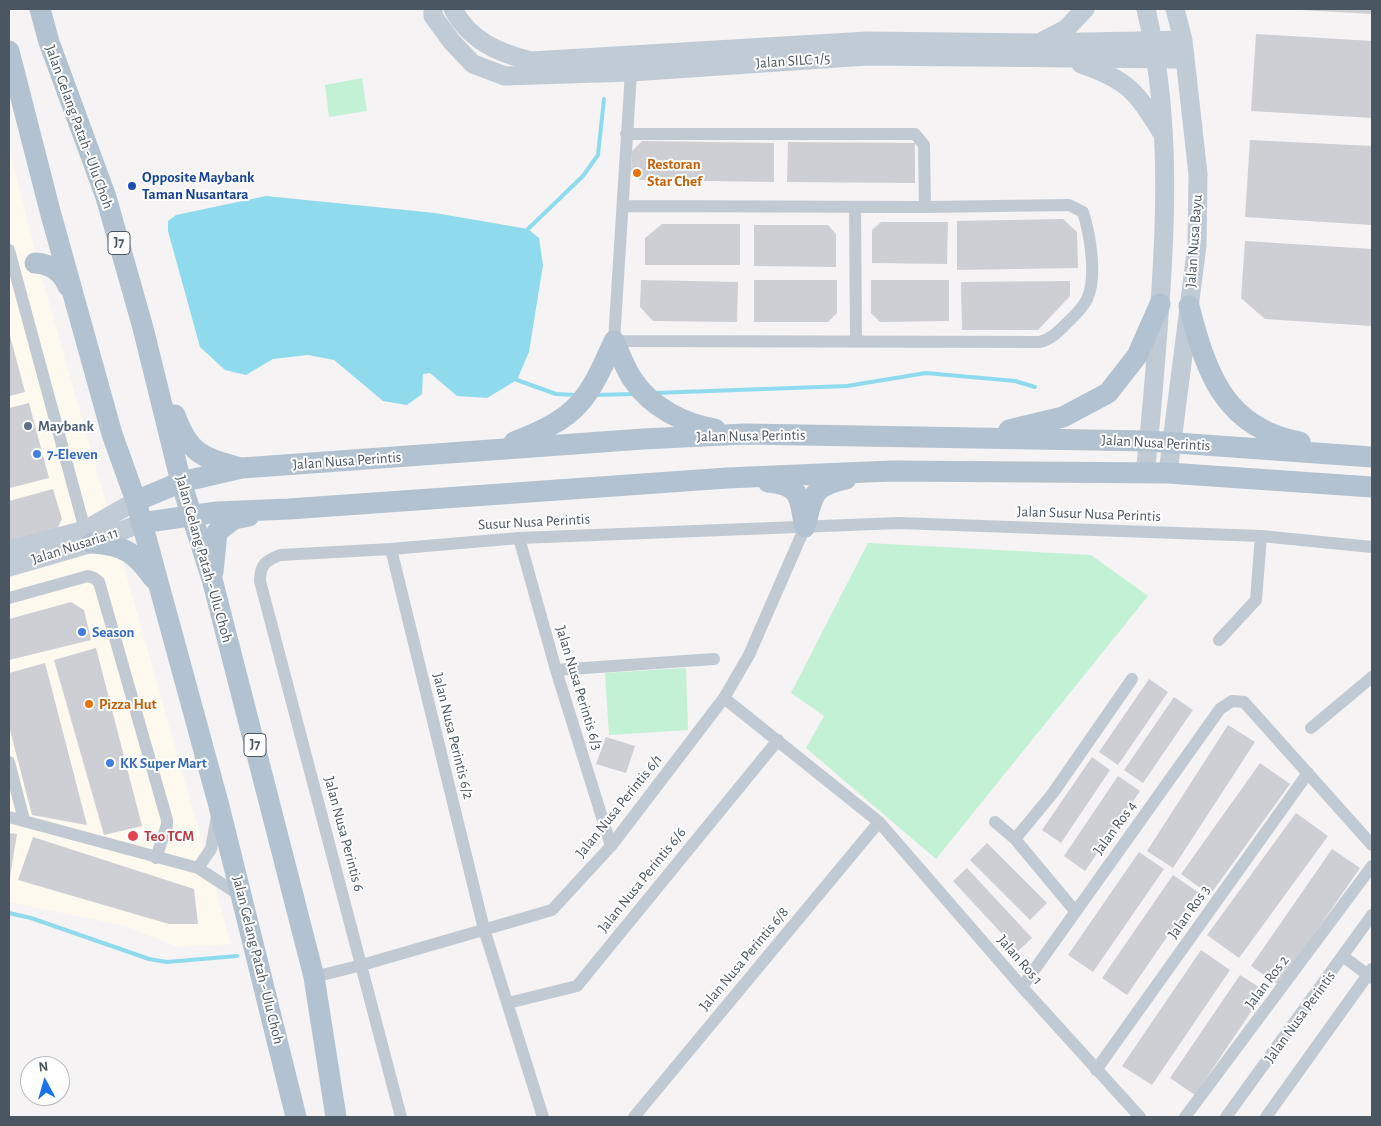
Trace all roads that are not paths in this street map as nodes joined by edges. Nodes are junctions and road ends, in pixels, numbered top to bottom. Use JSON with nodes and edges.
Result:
{"nodes":[{"id":1,"x":40,"y":9,"type":"edge"},
{"id":2,"x":433,"y":9,"type":"edge"},
{"id":3,"x":453,"y":9,"type":"edge"},
{"id":4,"x":1085,"y":9,"type":"edge"},
{"id":5,"x":1146,"y":9,"type":"edge"},
{"id":6,"x":1175,"y":9,"type":"edge"},
{"id":7,"x":1183,"y":40,"type":"junction"},
{"id":8,"x":1037,"y":44,"type":"junction"},
{"id":9,"x":1155,"y":50,"type":"junction"},
{"id":10,"x":9,"y":51,"type":"edge"},
{"id":11,"x":1065,"y":59,"type":"junction"},
{"id":12,"x":1185,"y":59,"type":"junction"},
{"id":13,"x":631,"y":72,"type":"junction"},
{"id":14,"x":626,"y":134,"type":"junction"},
{"id":15,"x":1164,"y":136,"type":"junction"},
{"id":16,"x":1166,"y":174,"type":"junction"},
{"id":17,"x":1198,"y":174,"type":"junction"},
{"id":18,"x":623,"y":206,"type":"junction"},
{"id":19,"x":855,"y":207,"type":"junction"},
{"id":20,"x":925,"y":207,"type":"junction"},
{"id":21,"x":50,"y":211,"type":"junction"},
{"id":22,"x":1164,"y":242,"type":"junction"},
{"id":23,"x":1197,"y":245,"type":"junction"},
{"id":24,"x":9,"y":250,"type":"edge"},
{"id":25,"x":35,"y":262,"type":"junction"},
{"id":26,"x":11,"y":269,"type":"edge"},
{"id":27,"x":1160,"y":304,"type":"junction"},
{"id":28,"x":1189,"y":306,"type":"junction"},
{"id":29,"x":77,"y":307,"type":"junction"},
{"id":30,"x":143,"y":328,"type":"junction"},
{"id":31,"x":614,"y":341,"type":"junction"},
{"id":32,"x":856,"y":342,"type":"junction"},
{"id":33,"x":745,"y":434,"type":"junction"},
{"id":34,"x":929,"y":437,"type":"junction"},
{"id":35,"x":1149,"y":441,"type":"junction"},
{"id":36,"x":1171,"y":442,"type":"junction"},
{"id":37,"x":494,"y":450,"type":"junction"},
{"id":38,"x":1372,"y":456,"type":"edge"},
{"id":39,"x":242,"y":468,"type":"junction"},
{"id":40,"x":890,"y":471,"type":"junction"},
{"id":41,"x":1145,"y":473,"type":"junction"},
{"id":42,"x":1168,"y":473,"type":"junction"},
{"id":43,"x":727,"y":478,"type":"junction"},
{"id":44,"x":181,"y":482,"type":"junction"},
{"id":45,"x":1372,"y":487,"type":"edge"},
{"id":46,"x":136,"y":501,"type":"junction"},
{"id":47,"x":289,"y":509,"type":"junction"},
{"id":48,"x":190,"y":515,"type":"junction"},
{"id":49,"x":141,"y":523,"type":"junction"},
{"id":50,"x":805,"y":526,"type":"junction"},
{"id":51,"x":88,"y":536,"type":"junction"},
{"id":52,"x":1261,"y":536,"type":"junction"},
{"id":53,"x":519,"y":538,"type":"junction"},
{"id":54,"x":1372,"y":547,"type":"edge"},
{"id":55,"x":391,"y":549,"type":"junction"},
{"id":56,"x":9,"y":550,"type":"edge"},
{"id":57,"x":267,"y":560,"type":"joint"},
{"id":58,"x":9,"y":566,"type":"edge"},
{"id":59,"x":212,"y":579,"type":"junction"},
{"id":60,"x":160,"y":587,"type":"junction"},
{"id":61,"x":9,"y":598,"type":"edge"},
{"id":62,"x":1219,"y":640,"type":"dead end"},
{"id":63,"x":714,"y":659,"type":"dead end"},
{"id":64,"x":556,"y":670,"type":"junction"},
{"id":65,"x":1372,"y":677,"type":"edge"},
{"id":66,"x":1132,"y":679,"type":"dead end"},
{"id":67,"x":724,"y":698,"type":"junction"},
{"id":68,"x":1311,"y":728,"type":"dead end"},
{"id":69,"x":778,"y":740,"type":"junction"},
{"id":70,"x":9,"y":762,"type":"edge"},
{"id":71,"x":1308,"y":773,"type":"junction"},
{"id":72,"x":219,"y":806,"type":"junction"},
{"id":73,"x":9,"y":817,"type":"edge"},
{"id":74,"x":24,"y":820,"type":"junction"},
{"id":75,"x":878,"y":822,"type":"junction"},
{"id":76,"x":995,"y":822,"type":"dead end"},
{"id":77,"x":1015,"y":839,"type":"junction"},
{"id":78,"x":1372,"y":845,"type":"edge"},
{"id":79,"x":611,"y":846,"type":"junction"},
{"id":80,"x":156,"y":858,"type":"junction"},
{"id":81,"x":1372,"y":866,"type":"edge"},
{"id":82,"x":198,"y":868,"type":"junction"},
{"id":83,"x":241,"y":896,"type":"junction"},
{"id":84,"x":1075,"y":911,"type":"junction"},
{"id":85,"x":1372,"y":915,"type":"edge"},
{"id":86,"x":484,"y":929,"type":"junction"},
{"id":87,"x":1344,"y":957,"type":"junction"},
{"id":88,"x":362,"y":965,"type":"junction"},
{"id":89,"x":1371,"y":974,"type":"edge"},
{"id":90,"x":314,"y":977,"type":"junction"},
{"id":91,"x":1022,"y":987,"type":"junction"},
{"id":92,"x":508,"y":1003,"type":"junction"},
{"id":93,"x":1096,"y":1070,"type":"junction"},
{"id":94,"x":296,"y":1117,"type":"edge"},
{"id":95,"x":336,"y":1117,"type":"edge"},
{"id":96,"x":401,"y":1117,"type":"edge"},
{"id":97,"x":543,"y":1117,"type":"edge"},
{"id":98,"x":634,"y":1117,"type":"edge"},
{"id":99,"x":1140,"y":1117,"type":"edge"},
{"id":100,"x":1186,"y":1117,"type":"edge"},
{"id":101,"x":1226,"y":1117,"type":"edge"},
{"id":102,"x":1266,"y":1117,"type":"edge"}],
"edges":[{"from":1,"to":30,"type":"main road","name":"Jalan Gelang Patah - Ulu Choh","number":"J7"},
{"from":2,"to":13,"type":"street","name":"Jalan SILC 1/5"},
{"from":3,"to":8,"type":"street","name":"Jalan SILC 1/5"},
{"from":4,"to":8,"type":"street"},
{"from":5,"to":9,"type":"street","name":"Jalan Nusa Bayu"},
{"from":6,"to":7,"type":"street","name":"Jalan Nusa Bayu"},
{"from":7,"to":9,"type":"street","name":"Jalan SILC 1/5"},
{"from":7,"to":12,"type":"street","name":"Jalan Nusa Bayu"},
{"from":8,"to":9,"type":"street","name":"Jalan SILC 1/5"},
{"from":9,"to":11,"type":"street","name":"Jalan SILC 1/5"},
{"from":9,"to":12,"type":"street","name":"Jalan SILC 1/5"},
{"from":9,"to":15,"type":"street","name":"Jalan Nusa Bayu"},
{"from":10,"to":21,"type":"main road","name":"Jalan Gelang Patah - Ulu Choh"},
{"from":11,"to":13,"type":"street","name":"Jalan SILC 1/5"},
{"from":11,"to":15,"type":"street"},
{"from":12,"to":17,"type":"street","name":"Jalan Nusa Bayu"},
{"from":13,"to":14,"type":"street"},
{"from":14,"to":18,"type":"street"},
{"from":14,"to":20,"type":"street"},
{"from":15,"to":16,"type":"street","name":"Jalan Nusa Bayu"},
{"from":16,"to":17,"type":"street"},
{"from":16,"to":22,"type":"street","name":"Jalan Nusa Bayu"},
{"from":17,"to":23,"type":"street","name":"Jalan Nusa Bayu"},
{"from":18,"to":19,"type":"street"},
{"from":18,"to":31,"type":"street"},
{"from":19,"to":20,"type":"street"},
{"from":19,"to":32,"type":"street"},
{"from":20,"to":32,"type":"street"},
{"from":21,"to":25,"type":"main road"},
{"from":21,"to":29,"type":"main road","name":"Jalan Gelang Patah - Ulu Choh"},
{"from":22,"to":23,"type":"street"},
{"from":22,"to":27,"type":"street","name":"Jalan Nusa Bayu"},
{"from":23,"to":28,"type":"street","name":"Jalan Nusa Bayu"},
{"from":24,"to":26,"type":"street"},
{"from":25,"to":26,"type":"street"},
{"from":25,"to":29,"type":"main road"},
{"from":26,"to":51,"type":"street"},
{"from":27,"to":34,"type":"main road"},
{"from":27,"to":35,"type":"street","name":"Jalan Nusa Bayu"},
{"from":28,"to":36,"type":"street","name":"Jalan Nusa Bayu"},
{"from":28,"to":38,"type":"main road"},
{"from":29,"to":46,"type":"main road","name":"Jalan Gelang Patah - Ulu Choh"},
{"from":30,"to":39,"type":"main road"},
{"from":30,"to":44,"type":"main road","name":"Jalan Gelang Patah - Ulu Choh","number":"J7"},
{"from":31,"to":32,"type":"street"},
{"from":31,"to":33,"type":"main road"},
{"from":31,"to":37,"type":"main road"},
{"from":33,"to":34,"type":"main road","name":"Jalan Nusa Perintis"},
{"from":33,"to":37,"type":"main road","name":"Jalan Nusa Perintis"},
{"from":34,"to":35,"type":"main road","name":"Jalan Nusa Perintis"},
{"from":35,"to":36,"type":"main road","name":"Jalan Nusa Perintis"},
{"from":35,"to":41,"type":"street","name":"Jalan Nusa Bayu"},
{"from":36,"to":38,"type":"main road","name":"Jalan Nusa Perintis"},
{"from":36,"to":42,"type":"street","name":"Jalan Nusa Bayu"},
{"from":37,"to":39,"type":"main road","name":"Jalan Nusa Perintis"},
{"from":39,"to":44,"type":"main road","name":"Jalan Nusa Perintis"},
{"from":40,"to":41,"type":"main road","name":"Jalan Nusa Perintis"},
{"from":40,"to":43,"type":"main road","name":"Jalan Nusa Perintis"},
{"from":40,"to":50,"type":"main road"},
{"from":41,"to":42,"type":"main road","name":"Jalan Nusa Perintis"},
{"from":42,"to":45,"type":"main road","name":"Jalan Nusa Perintis"},
{"from":43,"to":47,"type":"main road","name":"Jalan Nusa Perintis"},
{"from":43,"to":50,"type":"main road"},
{"from":44,"to":46,"type":"main road","name":"Jalan Nusa Perintis"},
{"from":44,"to":48,"type":"main road","name":"Jalan Gelang Patah - Ulu Choh","number":"J7"},
{"from":46,"to":49,"type":"main road","name":"Jalan Gelang Patah - Ulu Choh"},
{"from":46,"to":51,"type":"street","name":"Jalan Nusaria 11"},
{"from":47,"to":48,"type":"main road","name":"Jalan Nusa Perintis"},
{"from":47,"to":59,"type":"main road"},
{"from":48,"to":49,"type":"main road","name":"Jalan Nusa Perintis"},
{"from":48,"to":59,"type":"main road","name":"Jalan Gelang Patah - Ulu Choh","number":"J7"},
{"from":49,"to":51,"type":"street","name":"Jalan Nusaria 11"},
{"from":49,"to":60,"type":"main road","name":"Jalan Gelang Patah - Ulu Choh"},
{"from":50,"to":52,"type":"street","name":"Jalan Susur Nusa Perintis"},
{"from":50,"to":53,"type":"street","name":"Susur Nusa Perintis"},
{"from":50,"to":67,"type":"street","name":"Jalan Nusa Perintis 6/1"},
{"from":51,"to":56,"type":"street","name":"Jalan Nusaria 11"},
{"from":51,"to":58,"type":"street","name":"Jalan Nusaria 11"},
{"from":51,"to":60,"type":"main road"},
{"from":52,"to":54,"type":"street","name":"Jalan Susur Nusa Perintis"},
{"from":52,"to":62,"type":"street"},
{"from":53,"to":55,"type":"street","name":"Susur Nusa Perintis"},
{"from":53,"to":64,"type":"street","name":"Jalan Nusa Perintis 6/3"},
{"from":55,"to":57,"type":"street","name":"Susur Nusa Perintis"},
{"from":55,"to":86,"type":"street","name":"Jalan Nusa Perintis 6/2"},
{"from":57,"to":88,"type":"street","name":"Jalan Nusa Perintis 6"},
{"from":59,"to":90,"type":"main road","name":"Jalan Gelang Patah - Ulu Choh","number":"J7"},
{"from":60,"to":72,"type":"main road","name":"Jalan Gelang Patah - Ulu Choh"},
{"from":61,"to":80,"type":"street"},
{"from":63,"to":64,"type":"street"},
{"from":64,"to":79,"type":"street","name":"Jalan Nusa Perintis 6/3"},
{"from":65,"to":68,"type":"street"},
{"from":66,"to":77,"type":"street"},
{"from":67,"to":69,"type":"street","name":"Jalan Ros 1"},
{"from":67,"to":79,"type":"street","name":"Jalan Nusa Perintis 6/1"},
{"from":69,"to":75,"type":"street","name":"Jalan Ros 1"},
{"from":69,"to":92,"type":"street","name":"Jalan Nusa Perintis 6/6"},
{"from":70,"to":74,"type":"street"},
{"from":71,"to":78,"type":"street"},
{"from":71,"to":84,"type":"street","name":"Jalan Ros 4"},
{"from":71,"to":93,"type":"street","name":"Jalan Ros 3"},
{"from":72,"to":82,"type":"street"},
{"from":72,"to":83,"type":"main road","name":"Jalan Gelang Patah - Ulu Choh"},
{"from":73,"to":74,"type":"street"},
{"from":74,"to":80,"type":"street"},
{"from":75,"to":91,"type":"street","name":"Jalan Ros 1"},
{"from":75,"to":98,"type":"street","name":"Jalan Nusa Perintis 6/8"},
{"from":76,"to":77,"type":"street"},
{"from":77,"to":84,"type":"street"},
{"from":79,"to":86,"type":"street","name":"Jalan Nusa Perintis 6/1"},
{"from":80,"to":82,"type":"street"},
{"from":81,"to":100,"type":"street","name":"Jalan Ros 2"},
{"from":82,"to":83,"type":"street"},
{"from":83,"to":94,"type":"main road","name":"Jalan Gelang Patah - Ulu Choh"},
{"from":84,"to":91,"type":"street","name":"Jalan Ros 4"},
{"from":85,"to":87,"type":"street","name":"Jalan Nusa Perintis"},
{"from":86,"to":88,"type":"street","name":"Jalan Nusa Perintis 6/1"},
{"from":86,"to":92,"type":"street","name":"Jalan Nusa Perintis 6/2"},
{"from":87,"to":89,"type":"street"},
{"from":87,"to":101,"type":"street","name":"Jalan Nusa Perintis"},
{"from":88,"to":90,"type":"street","name":"Jalan Nusa Perintis 6/1"},
{"from":88,"to":96,"type":"street","name":"Jalan Nusa Perintis 6"},
{"from":89,"to":102,"type":"street"},
{"from":90,"to":95,"type":"main road","name":"Jalan Gelang Patah - Ulu Choh","number":"J7"},
{"from":91,"to":93,"type":"street","name":"Jalan Ros 1"},
{"from":92,"to":97,"type":"street","name":"Jalan Nusa Perintis 6/2"},
{"from":93,"to":99,"type":"street","name":"Jalan Ros 1"}]}
